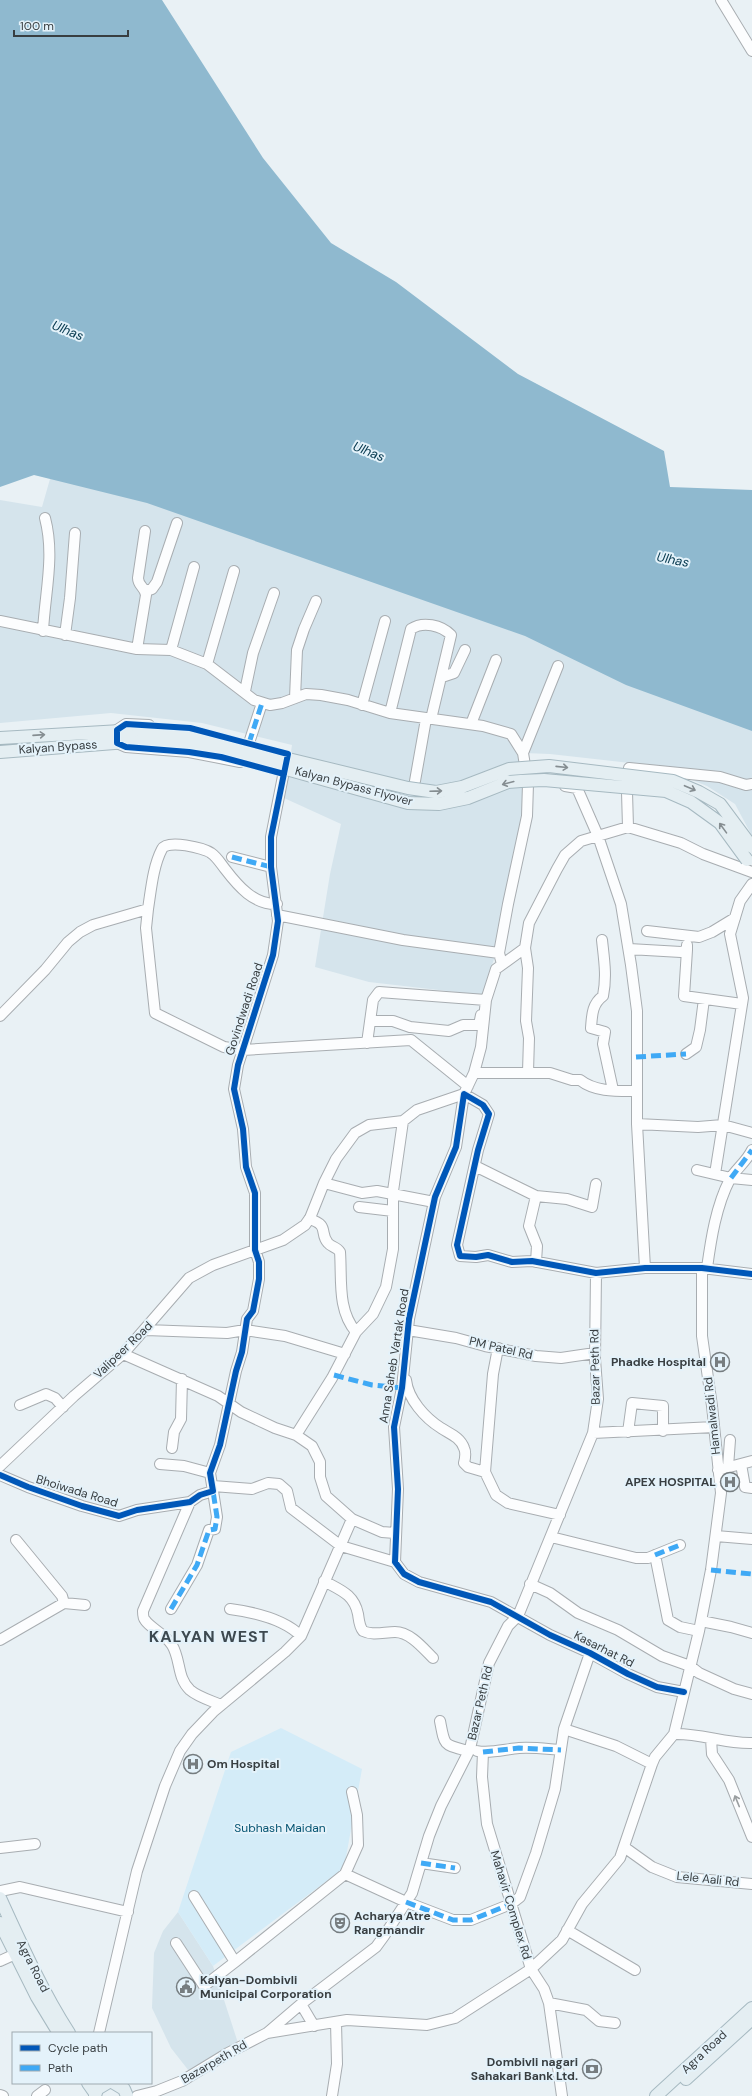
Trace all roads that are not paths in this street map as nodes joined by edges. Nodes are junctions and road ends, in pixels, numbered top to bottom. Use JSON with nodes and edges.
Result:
{"nodes":[{"id":1,"x":721,"y":0,"type":"edge"},
{"id":2,"x":752,"y":51,"type":"edge"},
{"id":3,"x":45,"y":518,"type":"dead end"},
{"id":4,"x":177,"y":524,"type":"dead end"},
{"id":5,"x":145,"y":531,"type":"dead end"},
{"id":6,"x":75,"y":533,"type":"dead end"},
{"id":7,"x":194,"y":567,"type":"dead end"},
{"id":8,"x":234,"y":571,"type":"dead end"},
{"id":9,"x":146,"y":591,"type":"junction"},
{"id":10,"x":274,"y":593,"type":"dead end"},
{"id":11,"x":316,"y":601,"type":"dead end"},
{"id":12,"x":0,"y":621,"type":"edge"},
{"id":13,"x":385,"y":621,"type":"dead end"},
{"id":14,"x":43,"y":631,"type":"junction"},
{"id":15,"x":65,"y":635,"type":"junction"},
{"id":16,"x":137,"y":649,"type":"junction"},
{"id":17,"x":171,"y":650,"type":"junction"},
{"id":18,"x":466,"y":650,"type":"dead end"},
{"id":19,"x":496,"y":660,"type":"dead end"},
{"id":20,"x":207,"y":664,"type":"junction"},
{"id":21,"x":558,"y":666,"type":"dead end"},
{"id":22,"x":442,"y":677,"type":"junction"},
{"id":23,"x":245,"y":692,"type":"junction"},
{"id":24,"x":295,"y":698,"type":"junction"},
{"id":25,"x":262,"y":703,"type":"junction"},
{"id":26,"x":362,"y":705,"type":"junction"},
{"id":27,"x":390,"y":713,"type":"junction"},
{"id":28,"x":429,"y":719,"type":"junction"},
{"id":29,"x":471,"y":724,"type":"junction"},
{"id":30,"x":116,"y":730,"type":"junction"},
{"id":31,"x":139,"y":736,"type":"junction"},
{"id":32,"x":0,"y":738,"type":"edge"},
{"id":33,"x":117,"y":743,"type":"junction"},
{"id":34,"x":249,"y":743,"type":"junction"},
{"id":35,"x":0,"y":752,"type":"edge"},
{"id":36,"x":523,"y":753,"type":"junction"},
{"id":37,"x":284,"y":774,"type":"junction"},
{"id":38,"x":415,"y":781,"type":"dead end"},
{"id":39,"x":528,"y":784,"type":"junction"},
{"id":40,"x":752,"y":784,"type":"edge"},
{"id":41,"x":577,"y":788,"type":"junction"},
{"id":42,"x":627,"y":792,"type":"junction"},
{"id":43,"x":694,"y":807,"type":"dead end"},
{"id":44,"x":628,"y":827,"type":"junction"},
{"id":45,"x":598,"y":836,"type":"junction"},
{"id":46,"x":752,"y":847,"type":"edge"},
{"id":47,"x":232,"y":857,"type":"dead end"},
{"id":48,"x":749,"y":863,"type":"edge"},
{"id":49,"x":271,"y":867,"type":"junction"},
{"id":50,"x":752,"y":872,"type":"edge"},
{"id":51,"x":752,"y":884,"type":"edge"},
{"id":52,"x":277,"y":904,"type":"junction"},
{"id":53,"x":148,"y":909,"type":"junction"},
{"id":54,"x":278,"y":915,"type":"junction"},
{"id":55,"x":735,"y":918,"type":"junction"},
{"id":56,"x":647,"y":931,"type":"dead end"},
{"id":57,"x":688,"y":936,"type":"junction"},
{"id":58,"x":602,"y":940,"type":"dead end"},
{"id":59,"x":525,"y":948,"type":"junction"},
{"id":60,"x":629,"y":949,"type":"junction"},
{"id":61,"x":687,"y":950,"type":"junction"},
{"id":62,"x":499,"y":953,"type":"junction"},
{"id":63,"x":502,"y":964,"type":"junction"},
{"id":64,"x":484,"y":999,"type":"junction"},
{"id":65,"x":704,"y":999,"type":"junction"},
{"id":66,"x":742,"y":1004,"type":"junction"},
{"id":67,"x":0,"y":1016,"type":"edge"},
{"id":68,"x":370,"y":1021,"type":"junction"},
{"id":69,"x":367,"y":1043,"type":"junction"},
{"id":70,"x":243,"y":1050,"type":"junction"},
{"id":71,"x":686,"y":1054,"type":"dead end"},
{"id":72,"x":528,"y":1072,"type":"junction"},
{"id":73,"x":474,"y":1073,"type":"junction"},
{"id":74,"x":466,"y":1090,"type":"junction"},
{"id":75,"x":613,"y":1090,"type":"junction"},
{"id":76,"x":636,"y":1091,"type":"junction"},
{"id":77,"x":402,"y":1121,"type":"junction"},
{"id":78,"x":637,"y":1124,"type":"junction"},
{"id":79,"x":723,"y":1125,"type":"junction"},
{"id":80,"x":752,"y":1133,"type":"edge"},
{"id":81,"x":752,"y":1150,"type":"edge"},
{"id":82,"x":475,"y":1166,"type":"junction"},
{"id":83,"x":697,"y":1170,"type":"dead end"},
{"id":84,"x":715,"y":1174,"type":"junction"},
{"id":85,"x":731,"y":1178,"type":"junction"},
{"id":86,"x":752,"y":1180,"type":"edge"},
{"id":87,"x":324,"y":1183,"type":"junction"},
{"id":88,"x":596,"y":1184,"type":"dead end"},
{"id":89,"x":393,"y":1194,"type":"junction"},
{"id":90,"x":536,"y":1196,"type":"junction"},
{"id":91,"x":434,"y":1202,"type":"junction"},
{"id":92,"x":359,"y":1207,"type":"dead end"},
{"id":93,"x":393,"y":1211,"type":"junction"},
{"id":94,"x":309,"y":1220,"type":"junction"},
{"id":95,"x":255,"y":1250,"type":"junction"},
{"id":96,"x":536,"y":1262,"type":"junction"},
{"id":97,"x":645,"y":1268,"type":"junction"},
{"id":98,"x":705,"y":1268,"type":"junction"},
{"id":99,"x":596,"y":1273,"type":"junction"},
{"id":100,"x":752,"y":1274,"type":"edge"},
{"id":101,"x":146,"y":1330,"type":"junction"},
{"id":102,"x":246,"y":1330,"type":"junction"},
{"id":103,"x":408,"y":1330,"type":"junction"},
{"id":104,"x":356,"y":1332,"type":"junction"},
{"id":105,"x":498,"y":1348,"type":"junction"},
{"id":106,"x":595,"y":1353,"type":"junction"},
{"id":107,"x":123,"y":1354,"type":"junction"},
{"id":108,"x":345,"y":1354,"type":"junction"},
{"id":109,"x":404,"y":1366,"type":"junction"},
{"id":110,"x":182,"y":1379,"type":"junction"},
{"id":111,"x":229,"y":1403,"type":"junction"},
{"id":112,"x":20,"y":1405,"type":"dead end"},
{"id":113,"x":63,"y":1407,"type":"junction"},
{"id":114,"x":714,"y":1427,"type":"junction"},
{"id":115,"x":663,"y":1431,"type":"junction"},
{"id":116,"x":628,"y":1432,"type":"junction"},
{"id":117,"x":593,"y":1433,"type":"junction"},
{"id":118,"x":296,"y":1435,"type":"junction"},
{"id":119,"x":730,"y":1440,"type":"dead end"},
{"id":120,"x":172,"y":1448,"type":"dead end"},
{"id":121,"x":752,"y":1461,"type":"edge"},
{"id":122,"x":160,"y":1464,"type":"dead end"},
{"id":123,"x":741,"y":1464,"type":"junction"},
{"id":124,"x":0,"y":1466,"type":"edge"},
{"id":125,"x":723,"y":1468,"type":"junction"},
{"id":126,"x":485,"y":1472,"type":"junction"},
{"id":127,"x":210,"y":1473,"type":"junction"},
{"id":128,"x":0,"y":1475,"type":"edge"},
{"id":129,"x":213,"y":1488,"type":"junction"},
{"id":130,"x":752,"y":1488,"type":"edge"},
{"id":131,"x":190,"y":1502,"type":"junction"},
{"id":132,"x":560,"y":1515,"type":"junction"},
{"id":133,"x":352,"y":1519,"type":"junction"},
{"id":134,"x":395,"y":1532,"type":"junction"},
{"id":135,"x":716,"y":1536,"type":"junction"},
{"id":136,"x":551,"y":1537,"type":"junction"},
{"id":137,"x":752,"y":1539,"type":"edge"},
{"id":138,"x":16,"y":1540,"type":"dead end"},
{"id":139,"x":680,"y":1545,"type":"dead end"},
{"id":140,"x":341,"y":1546,"type":"junction"},
{"id":141,"x":655,"y":1555,"type":"junction"},
{"id":142,"x":395,"y":1562,"type":"junction"},
{"id":143,"x":324,"y":1581,"type":"junction"},
{"id":144,"x":530,"y":1584,"type":"junction"},
{"id":145,"x":64,"y":1603,"type":"junction"},
{"id":146,"x":85,"y":1604,"type":"dead end"},
{"id":147,"x":171,"y":1609,"type":"dead end"},
{"id":148,"x":230,"y":1609,"type":"dead end"},
{"id":149,"x":518,"y":1616,"type":"junction"},
{"id":150,"x":700,"y":1626,"type":"junction"},
{"id":151,"x":752,"y":1634,"type":"edge"},
{"id":152,"x":300,"y":1636,"type":"junction"},
{"id":153,"x":0,"y":1640,"type":"edge"},
{"id":154,"x":590,"y":1653,"type":"junction"},
{"id":155,"x":433,"y":1658,"type":"dead end"},
{"id":156,"x":690,"y":1666,"type":"junction"},
{"id":157,"x":684,"y":1692,"type":"junction"},
{"id":158,"x":752,"y":1694,"type":"edge"},
{"id":159,"x":221,"y":1705,"type":"junction"},
{"id":160,"x":440,"y":1721,"type":"dead end"},
{"id":161,"x":564,"y":1729,"type":"junction"},
{"id":162,"x":674,"y":1734,"type":"junction"},
{"id":163,"x":711,"y":1739,"type":"junction"},
{"id":164,"x":752,"y":1743,"type":"edge"},
{"id":165,"x":469,"y":1750,"type":"junction"},
{"id":166,"x":561,"y":1750,"type":"junction"},
{"id":167,"x":483,"y":1752,"type":"junction"},
{"id":168,"x":652,"y":1764,"type":"junction"},
{"id":169,"x":352,"y":1792,"type":"dead end"},
{"id":170,"x":752,"y":1837,"type":"edge"},
{"id":171,"x":35,"y":1844,"type":"dead end"},
{"id":172,"x":624,"y":1847,"type":"junction"},
{"id":173,"x":0,"y":1848,"type":"edge"},
{"id":174,"x":420,"y":1863,"type":"junction"},
{"id":175,"x":456,"y":1868,"type":"dead end"},
{"id":176,"x":345,"y":1874,"type":"junction"},
{"id":177,"x":752,"y":1884,"type":"edge"},
{"id":178,"x":0,"y":1891,"type":"edge"},
{"id":179,"x":194,"y":1896,"type":"dead end"},
{"id":180,"x":0,"y":1898,"type":"edge"},
{"id":181,"x":406,"y":1902,"type":"junction"},
{"id":182,"x":511,"y":1904,"type":"junction"},
{"id":183,"x":128,"y":1912,"type":"junction"},
{"id":184,"x":0,"y":1924,"type":"edge"},
{"id":185,"x":567,"y":1930,"type":"junction"},
{"id":186,"x":176,"y":1943,"type":"dead end"},
{"id":187,"x":20,"y":1952,"type":"junction"},
{"id":188,"x":0,"y":1961,"type":"edge"},
{"id":189,"x":235,"y":1962,"type":"junction"},
{"id":190,"x":531,"y":1969,"type":"junction"},
{"id":191,"x":634,"y":1970,"type":"dead end"},
{"id":192,"x":32,"y":1976,"type":"junction"},
{"id":193,"x":549,"y":2002,"type":"junction"},
{"id":194,"x":301,"y":2004,"type":"junction"},
{"id":195,"x":752,"y":2008,"type":"edge"},
{"id":196,"x":752,"y":2020,"type":"edge"},
{"id":197,"x":336,"y":2022,"type":"junction"},
{"id":198,"x":615,"y":2023,"type":"dead end"},
{"id":199,"x":314,"y":2026,"type":"junction"},
{"id":200,"x":59,"y":2032,"type":"edge"},
{"id":201,"x":68,"y":2032,"type":"edge"},
{"id":202,"x":100,"y":2032,"type":"edge"},
{"id":203,"x":267,"y":2033,"type":"junction"},
{"id":204,"x":89,"y":2084,"type":"edge"},
{"id":205,"x":105,"y":2084,"type":"edge"},
{"id":206,"x":116,"y":2084,"type":"edge"},
{"id":207,"x":95,"y":2095,"type":"edge"},
{"id":208,"x":127,"y":2096,"type":"edge"},
{"id":209,"x":137,"y":2096,"type":"edge"},
{"id":210,"x":332,"y":2096,"type":"edge"},
{"id":211,"x":562,"y":2096,"type":"edge"},
{"id":212,"x":656,"y":2096,"type":"edge"},
{"id":213,"x":668,"y":2096,"type":"edge"}],
"edges":[{"from":1,"to":2,"type":"street"},
{"from":3,"to":14,"type":"street"},
{"from":4,"to":9,"type":"street"},
{"from":5,"to":9,"type":"street"},
{"from":6,"to":15,"type":"street"},
{"from":7,"to":17,"type":"street"},
{"from":8,"to":20,"type":"street"},
{"from":9,"to":16,"type":"street"},
{"from":10,"to":23,"type":"street"},
{"from":11,"to":24,"type":"street"},
{"from":12,"to":14,"type":"street"},
{"from":13,"to":26,"type":"street"},
{"from":14,"to":15,"type":"street"},
{"from":15,"to":16,"type":"street"},
{"from":16,"to":17,"type":"street"},
{"from":17,"to":20,"type":"street"},
{"from":18,"to":22,"type":"street"},
{"from":19,"to":29,"type":"street"},
{"from":20,"to":23,"type":"street"},
{"from":21,"to":36,"type":"street"},
{"from":22,"to":27,"type":"street"},
{"from":22,"to":28,"type":"street"},
{"from":23,"to":25,"type":"street"},
{"from":24,"to":25,"type":"street"},
{"from":24,"to":26,"type":"street"},
{"from":25,"to":34,"type":"street"},
{"from":26,"to":27,"type":"street"},
{"from":27,"to":28,"type":"street"},
{"from":28,"to":29,"type":"street"},
{"from":28,"to":38,"type":"street"},
{"from":29,"to":36,"type":"street"},
{"from":30,"to":31,"type":"main road","name":"Kalyan Bypass Flyover"},
{"from":32,"to":30,"type":"main road","name":"Kalyan Bypass","one_way":true},
{"from":30,"to":33,"type":"street"},
{"from":30,"to":34,"type":"street"},
{"from":31,"to":33,"type":"main road","name":"Kalyan Bypass Flyover"},
{"from":31,"to":46,"type":"main road","name":"Kalyan Bypass Flyover","one_way":true,"bridge":true},
{"from":48,"to":31,"type":"main road","name":"Kalyan Bypass Flyover","one_way":true,"bridge":true},
{"from":33,"to":35,"type":"main road","name":"Kalyan Bypass"},
{"from":33,"to":37,"type":"street"},
{"from":34,"to":37,"type":"street","name":"Govindwadi Road"},
{"from":36,"to":39,"type":"street"},
{"from":37,"to":49,"type":"street","name":"Govindwadi Road"},
{"from":39,"to":41,"type":"street"},
{"from":39,"to":62,"type":"street"},
{"from":40,"to":42,"type":"street"},
{"from":41,"to":42,"type":"street"},
{"from":41,"to":45,"type":"street"},
{"from":42,"to":43,"type":"street"},
{"from":42,"to":44,"type":"street"},
{"from":44,"to":45,"type":"street"},
{"from":44,"to":50,"type":"street"},
{"from":45,"to":59,"type":"street"},
{"from":45,"to":60,"type":"street"},
{"from":47,"to":49,"type":"street"},
{"from":49,"to":52,"type":"street","name":"Govindwadi Road"},
{"from":51,"to":55,"type":"street"},
{"from":52,"to":53,"type":"street"},
{"from":52,"to":54,"type":"street","name":"Govindwadi Road"},
{"from":53,"to":67,"type":"street"},
{"from":53,"to":70,"type":"street"},
{"from":54,"to":62,"type":"street"},
{"from":54,"to":70,"type":"street","name":"Govindwadi Road"},
{"from":55,"to":57,"type":"street"},
{"from":55,"to":66,"type":"street"},
{"from":56,"to":57,"type":"street"},
{"from":57,"to":61,"type":"street"},
{"from":58,"to":75,"type":"street"},
{"from":59,"to":63,"type":"street"},
{"from":59,"to":72,"type":"street"},
{"from":60,"to":61,"type":"street"},
{"from":60,"to":76,"type":"street"},
{"from":61,"to":65,"type":"street"},
{"from":62,"to":63,"type":"street"},
{"from":63,"to":64,"type":"street"},
{"from":64,"to":68,"type":"street"},
{"from":64,"to":68,"type":"street"},
{"from":64,"to":73,"type":"street","name":"Anna Saheb Vartak Road"},
{"from":65,"to":66,"type":"street"},
{"from":65,"to":71,"type":"street"},
{"from":66,"to":79,"type":"street"},
{"from":68,"to":69,"type":"street"},
{"from":69,"to":70,"type":"street"},
{"from":69,"to":74,"type":"street"},
{"from":70,"to":95,"type":"street","name":"Govindwadi Road"},
{"from":72,"to":73,"type":"street"},
{"from":72,"to":75,"type":"street"},
{"from":73,"to":74,"type":"street","name":"Anna Saheb Vartak Road"},
{"from":74,"to":77,"type":"street"},
{"from":74,"to":82,"type":"street"},
{"from":74,"to":91,"type":"street","name":"Anna Saheb Vartak Road"},
{"from":75,"to":76,"type":"street"},
{"from":76,"to":78,"type":"street"},
{"from":77,"to":87,"type":"street"},
{"from":77,"to":89,"type":"street"},
{"from":78,"to":79,"type":"street"},
{"from":78,"to":97,"type":"street"},
{"from":79,"to":80,"type":"street"},
{"from":79,"to":84,"type":"street"},
{"from":81,"to":85,"type":"street","name":"Hamalwadi Rd"},
{"from":82,"to":90,"type":"street"},
{"from":82,"to":96,"type":"street"},
{"from":83,"to":84,"type":"street"},
{"from":84,"to":85,"type":"street"},
{"from":85,"to":86,"type":"street"},
{"from":85,"to":98,"type":"street","name":"Hamalwadi Rd"},
{"from":87,"to":89,"type":"street"},
{"from":87,"to":94,"type":"street"},
{"from":88,"to":90,"type":"street"},
{"from":89,"to":91,"type":"street"},
{"from":89,"to":93,"type":"street"},
{"from":90,"to":96,"type":"street"},
{"from":91,"to":103,"type":"street","name":"Anna Saheb Vartak Road"},
{"from":92,"to":93,"type":"street"},
{"from":93,"to":104,"type":"street"},
{"from":94,"to":95,"type":"street","name":"Valipeer Road"},
{"from":94,"to":104,"type":"street"},
{"from":95,"to":101,"type":"street","name":"Valipeer Road"},
{"from":95,"to":102,"type":"street","name":"Govindwadi Road"},
{"from":96,"to":99,"type":"street"},
{"from":97,"to":98,"type":"street"},
{"from":97,"to":99,"type":"street"},
{"from":98,"to":100,"type":"street"},
{"from":98,"to":114,"type":"street","name":"Hamalwadi Rd"},
{"from":99,"to":106,"type":"street","name":"Bazar Peth Rd"},
{"from":101,"to":102,"type":"street"},
{"from":101,"to":107,"type":"street","name":"Valipeer Road"},
{"from":102,"to":108,"type":"street"},
{"from":102,"to":111,"type":"street","name":"Govindwadi Road"},
{"from":103,"to":105,"type":"street","name":"PM Patel Rd"},
{"from":103,"to":109,"type":"street","name":"Anna Saheb Vartak Road"},
{"from":104,"to":108,"type":"street"},
{"from":105,"to":106,"type":"street","name":"PM Patel Rd"},
{"from":105,"to":126,"type":"street"},
{"from":106,"to":117,"type":"street","name":"Bazar Peth Rd"},
{"from":107,"to":110,"type":"street"},
{"from":107,"to":113,"type":"street","name":"Valipeer Road"},
{"from":108,"to":118,"type":"street"},
{"from":109,"to":126,"type":"street"},
{"from":109,"to":134,"type":"street","name":"Anna Saheb Vartak Road"},
{"from":110,"to":111,"type":"street"},
{"from":110,"to":120,"type":"street"},
{"from":111,"to":118,"type":"street"},
{"from":111,"to":127,"type":"street","name":"Govindwadi Road"},
{"from":112,"to":113,"type":"street"},
{"from":113,"to":124,"type":"street","name":"Valipeer Road"},
{"from":114,"to":115,"type":"street"},
{"from":114,"to":125,"type":"street","name":"Hamalwadi Rd"},
{"from":115,"to":116,"type":"street"},
{"from":115,"to":116,"type":"street"},
{"from":116,"to":117,"type":"street"},
{"from":117,"to":132,"type":"street","name":"Bazar Peth Rd"},
{"from":118,"to":133,"type":"street"},
{"from":119,"to":125,"type":"street"},
{"from":121,"to":123,"type":"street"},
{"from":122,"to":127,"type":"street"},
{"from":123,"to":125,"type":"street"},
{"from":123,"to":130,"type":"street"},
{"from":125,"to":135,"type":"street"},
{"from":126,"to":132,"type":"street"},
{"from":127,"to":129,"type":"street"},
{"from":128,"to":131,"type":"street","name":"Bhoiwada Road"},
{"from":129,"to":131,"type":"street","name":"Bhoiwada Road"},
{"from":129,"to":140,"type":"street","name":"Bhoiwada Road"},
{"from":129,"to":147,"type":"street"},
{"from":131,"to":159,"type":"street"},
{"from":132,"to":136,"type":"street","name":"Bazar Peth Rd"},
{"from":133,"to":134,"type":"street"},
{"from":133,"to":140,"type":"street"},
{"from":134,"to":142,"type":"street","name":"Anna Saheb Vartak Road"},
{"from":135,"to":137,"type":"street"},
{"from":135,"to":150,"type":"street"},
{"from":136,"to":141,"type":"street"},
{"from":136,"to":144,"type":"street","name":"Bazar Peth Rd"},
{"from":138,"to":145,"type":"street"},
{"from":139,"to":141,"type":"street"},
{"from":140,"to":142,"type":"street","name":"Bhoiwada Road"},
{"from":140,"to":143,"type":"street"},
{"from":141,"to":150,"type":"street"},
{"from":142,"to":149,"type":"street"},
{"from":143,"to":152,"type":"street"},
{"from":143,"to":155,"type":"street"},
{"from":144,"to":149,"type":"street","name":"Bazar Peth Rd"},
{"from":144,"to":156,"type":"street"},
{"from":145,"to":146,"type":"street"},
{"from":145,"to":153,"type":"street"},
{"from":148,"to":152,"type":"street"},
{"from":149,"to":154,"type":"street","name":"Kasarhat Rd"},
{"from":149,"to":165,"type":"street","name":"Bazar Peth Rd"},
{"from":150,"to":151,"type":"street"},
{"from":150,"to":156,"type":"street"},
{"from":152,"to":159,"type":"street"},
{"from":154,"to":157,"type":"street","name":"Kasarhat Rd"},
{"from":154,"to":161,"type":"street"},
{"from":156,"to":157,"type":"street"},
{"from":156,"to":158,"type":"street"},
{"from":157,"to":162,"type":"street"},
{"from":159,"to":183,"type":"street"},
{"from":160,"to":165,"type":"street"},
{"from":161,"to":166,"type":"street"},
{"from":161,"to":168,"type":"street"},
{"from":162,"to":163,"type":"street"},
{"from":162,"to":168,"type":"street","name":"Mahavir Complex Rd"},
{"from":163,"to":164,"type":"street"},
{"from":170,"to":163,"type":"street","one_way":true},
{"from":165,"to":167,"type":"street"},
{"from":165,"to":174,"type":"street","name":"Bazar Peth Rd"},
{"from":166,"to":167,"type":"street"},
{"from":166,"to":182,"type":"street"},
{"from":167,"to":182,"type":"street","name":"Mahavir Complex Rd"},
{"from":168,"to":172,"type":"street","name":"Mahavir Complex Rd"},
{"from":169,"to":176,"type":"street"},
{"from":171,"to":173,"type":"street"},
{"from":172,"to":177,"type":"street","name":"Lele Aali Rd"},
{"from":172,"to":185,"type":"street","name":"Mahavir Complex Rd"},
{"from":174,"to":175,"type":"street"},
{"from":174,"to":181,"type":"street","name":"Bazar Peth Rd"},
{"from":176,"to":181,"type":"street"},
{"from":176,"to":189,"type":"street"},
{"from":178,"to":183,"type":"street"},
{"from":179,"to":189,"type":"street"},
{"from":180,"to":187,"type":"main road","name":"Agra Road"},
{"from":181,"to":182,"type":"street"},
{"from":181,"to":194,"type":"street","name":"Bazar Peth Rd"},
{"from":182,"to":190,"type":"street","name":"Mahavir Complex Rd"},
{"from":183,"to":202,"type":"street"},
{"from":184,"to":187,"type":"main road","name":"Agra Road"},
{"from":185,"to":190,"type":"street","name":"Mahavir Complex Rd"},
{"from":185,"to":191,"type":"street"},
{"from":186,"to":189,"type":"street"},
{"from":187,"to":188,"type":"street"},
{"from":187,"to":192,"type":"main road","name":"Agra Road"},
{"from":190,"to":193,"type":"street"},
{"from":190,"to":197,"type":"street"},
{"from":192,"to":200,"type":"main road","name":"Agra Road"},
{"from":192,"to":201,"type":"main road","name":"Agra Road"},
{"from":193,"to":198,"type":"street"},
{"from":193,"to":211,"type":"street"},
{"from":194,"to":199,"type":"street"},
{"from":194,"to":203,"type":"street","name":"Bazar Peth Rd"},
{"from":195,"to":212,"type":"main road","name":"Agra Road"},
{"from":196,"to":213,"type":"main road","name":"Agra Road"},
{"from":197,"to":199,"type":"street"},
{"from":197,"to":210,"type":"street"},
{"from":199,"to":203,"type":"street"},
{"from":203,"to":209,"type":"street","name":"Bazarpeth Rd"},
{"from":204,"to":207,"type":"main road"},
{"from":205,"to":207,"type":"main road"},
{"from":206,"to":208,"type":"main road"}]}
